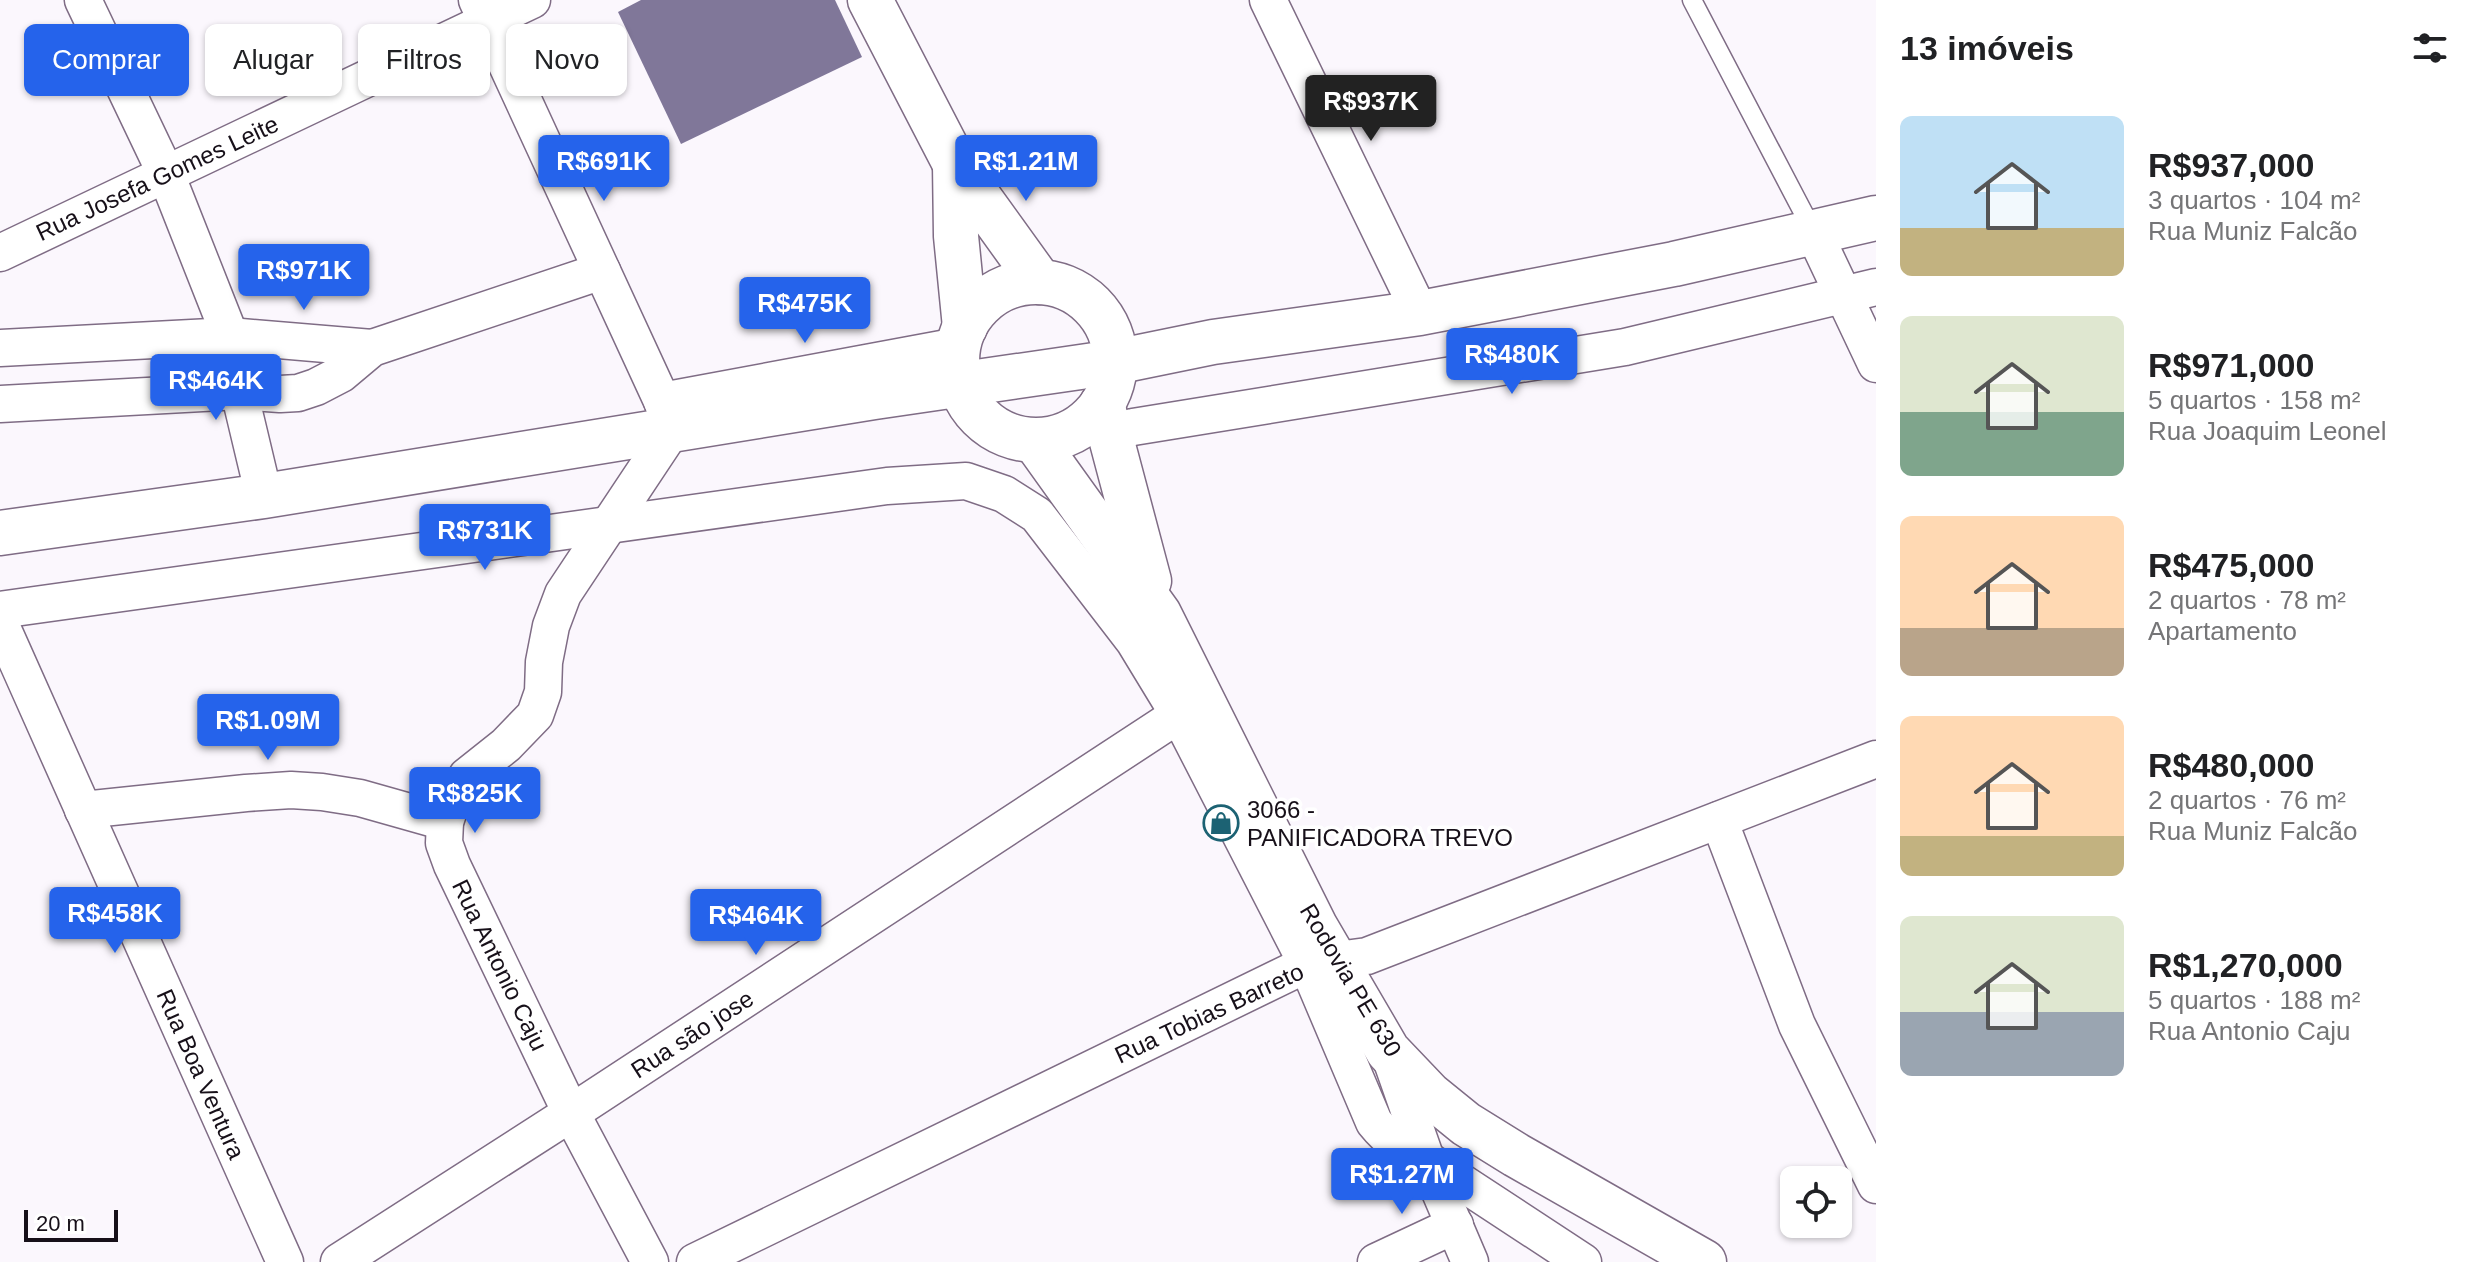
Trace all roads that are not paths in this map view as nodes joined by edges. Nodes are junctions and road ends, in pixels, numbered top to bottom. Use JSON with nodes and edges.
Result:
{"nodes":[{"id":1,"x":83,"y":0,"type":"edge"},
{"id":2,"x":532,"y":0,"type":"edge"},
{"id":3,"x":870,"y":0,"type":"edge"},
{"id":4,"x":1268,"y":0,"type":"edge"},
{"id":5,"x":1692,"y":0,"type":"edge"},
{"id":6,"x":482,"y":10,"type":"edge"},
{"id":7,"x":955,"y":164,"type":"junction"},
{"id":8,"x":166,"y":174,"type":"junction"},
{"id":9,"x":1876,"y":218,"type":"edge"},
{"id":10,"x":1814,"y":233,"type":"junction"},
{"id":11,"x":0,"y":253,"type":"edge"},
{"id":12,"x":602,"y":271,"type":"junction"},
{"id":13,"x":1040,"y":282,"type":"junction"},
{"id":14,"x":1860,"y":290,"type":"edge"},
{"id":15,"x":1420,"y":313,"type":"junction"},
{"id":16,"x":230,"y":336,"type":"junction"},
{"id":17,"x":0,"y":348,"type":"edge"},
{"id":18,"x":372,"y":348,"type":"junction"},
{"id":19,"x":961,"y":352,"type":"junction"},
{"id":20,"x":1115,"y":362,"type":"junction"},
{"id":21,"x":1876,"y":364,"type":"edge"},
{"id":22,"x":239,"y":391,"type":"junction"},
{"id":23,"x":0,"y":404,"type":"edge"},
{"id":24,"x":667,"y":416,"type":"junction"},
{"id":25,"x":1106,"y":418,"type":"junction"},
{"id":26,"x":1035,"y":441,"type":"junction"},
{"id":27,"x":264,"y":496,"type":"junction"},
{"id":28,"x":611,"y":524,"type":"junction"},
{"id":29,"x":0,"y":533,"type":"edge"},
{"id":30,"x":0,"y":610,"type":"edge"},
{"id":31,"x":1159,"y":614,"type":"junction"},
{"id":32,"x":0,"y":623,"type":"edge"},
{"id":33,"x":1191,"y":707,"type":"junction"},
{"id":34,"x":1876,"y":759,"type":"edge"},
{"id":35,"x":83,"y":810,"type":"junction"},
{"id":36,"x":1719,"y":820,"type":"junction"},
{"id":37,"x":445,"y":822,"type":"junction"},
{"id":38,"x":1322,"y":963,"type":"junction"},
{"id":39,"x":1388,"y":1051,"type":"junction"},
{"id":40,"x":571,"y":1113,"type":"junction"},
{"id":41,"x":1426,"y":1159,"type":"junction"},
{"id":42,"x":1876,"y":1185,"type":"edge"},
{"id":43,"x":1455,"y":1225,"type":"junction"},
{"id":44,"x":285,"y":1262,"type":"edge"},
{"id":45,"x":339,"y":1262,"type":"edge"},
{"id":46,"x":650,"y":1262,"type":"edge"},
{"id":47,"x":695,"y":1262,"type":"edge"},
{"id":48,"x":1376,"y":1262,"type":"edge"},
{"id":49,"x":1470,"y":1262,"type":"edge"},
{"id":50,"x":1583,"y":1262,"type":"edge"},
{"id":51,"x":1704,"y":1262,"type":"edge"}],
"edges":[{"from":1,"to":8,"type":"street"},
{"from":2,"to":6,"type":"street","name":"Rua Josefa Gomes Leite"},
{"from":3,"to":7,"type":"main road"},
{"from":4,"to":15,"type":"street"},
{"from":5,"to":10,"type":"lane"},
{"from":6,"to":8,"type":"street","name":"Rua Josefa Gomes Leite"},
{"from":6,"to":12,"type":"street"},
{"from":7,"to":13,"type":"main road"},
{"from":7,"to":19,"type":"main road"},
{"from":8,"to":11,"type":"street","name":"Rua Josefa Gomes Leite"},
{"from":8,"to":16,"type":"street"},
{"from":9,"to":10,"type":"main road"},
{"from":10,"to":14,"type":"street"},
{"from":10,"to":15,"type":"main road"},
{"from":12,"to":18,"type":"street"},
{"from":12,"to":24,"type":"street"},
{"from":13,"to":19,"type":"main road"},
{"from":13,"to":20,"type":"main road"},
{"from":14,"to":21,"type":"street"},
{"from":14,"to":25,"type":"street"},
{"from":15,"to":20,"type":"main road"},
{"from":16,"to":17,"type":"street"},
{"from":16,"to":18,"type":"street"},
{"from":16,"to":22,"type":"street"},
{"from":18,"to":22,"type":"street"},
{"from":19,"to":20,"type":"main road"},
{"from":19,"to":24,"type":"main road"},
{"from":19,"to":26,"type":"main road"},
{"from":20,"to":25,"type":"main road"},
{"from":22,"to":23,"type":"street"},
{"from":22,"to":27,"type":"street"},
{"from":24,"to":27,"type":"main road"},
{"from":24,"to":28,"type":"street"},
{"from":25,"to":26,"type":"main road"},
{"from":25,"to":31,"type":"main road"},
{"from":26,"to":31,"type":"main road"},
{"from":27,"to":29,"type":"main road"},
{"from":28,"to":30,"type":"street"},
{"from":28,"to":33,"type":"street"},
{"from":28,"to":37,"type":"street"},
{"from":31,"to":33,"type":"main road","name":"Rodovia PE 630"},
{"from":32,"to":35,"type":"street","name":"Rua Boa Ventura"},
{"from":33,"to":38,"type":"main road","name":"Rodovia PE 630"},
{"from":33,"to":40,"type":"street","name":"Rua são jose"},
{"from":34,"to":36,"type":"street","name":"Rua Tobias Barreto"},
{"from":35,"to":37,"type":"street"},
{"from":35,"to":44,"type":"street","name":"Rua Boa Ventura"},
{"from":36,"to":38,"type":"street","name":"Rua Tobias Barreto"},
{"from":36,"to":42,"type":"street"},
{"from":37,"to":40,"type":"street","name":"Rua Antonio Caju"},
{"from":38,"to":39,"type":"main road","name":"Rodovia PE 630"},
{"from":38,"to":41,"type":"street"},
{"from":38,"to":47,"type":"street","name":"Rua Tobias Barreto"},
{"from":39,"to":41,"type":"street"},
{"from":39,"to":51,"type":"main road","name":"Rodovia PE 630"},
{"from":40,"to":45,"type":"street","name":"Rua são jose"},
{"from":40,"to":46,"type":"street","name":"Rua Antonio Caju"},
{"from":41,"to":43,"type":"street"},
{"from":41,"to":50,"type":"street"},
{"from":43,"to":48,"type":"street"},
{"from":43,"to":49,"type":"street"}]}
